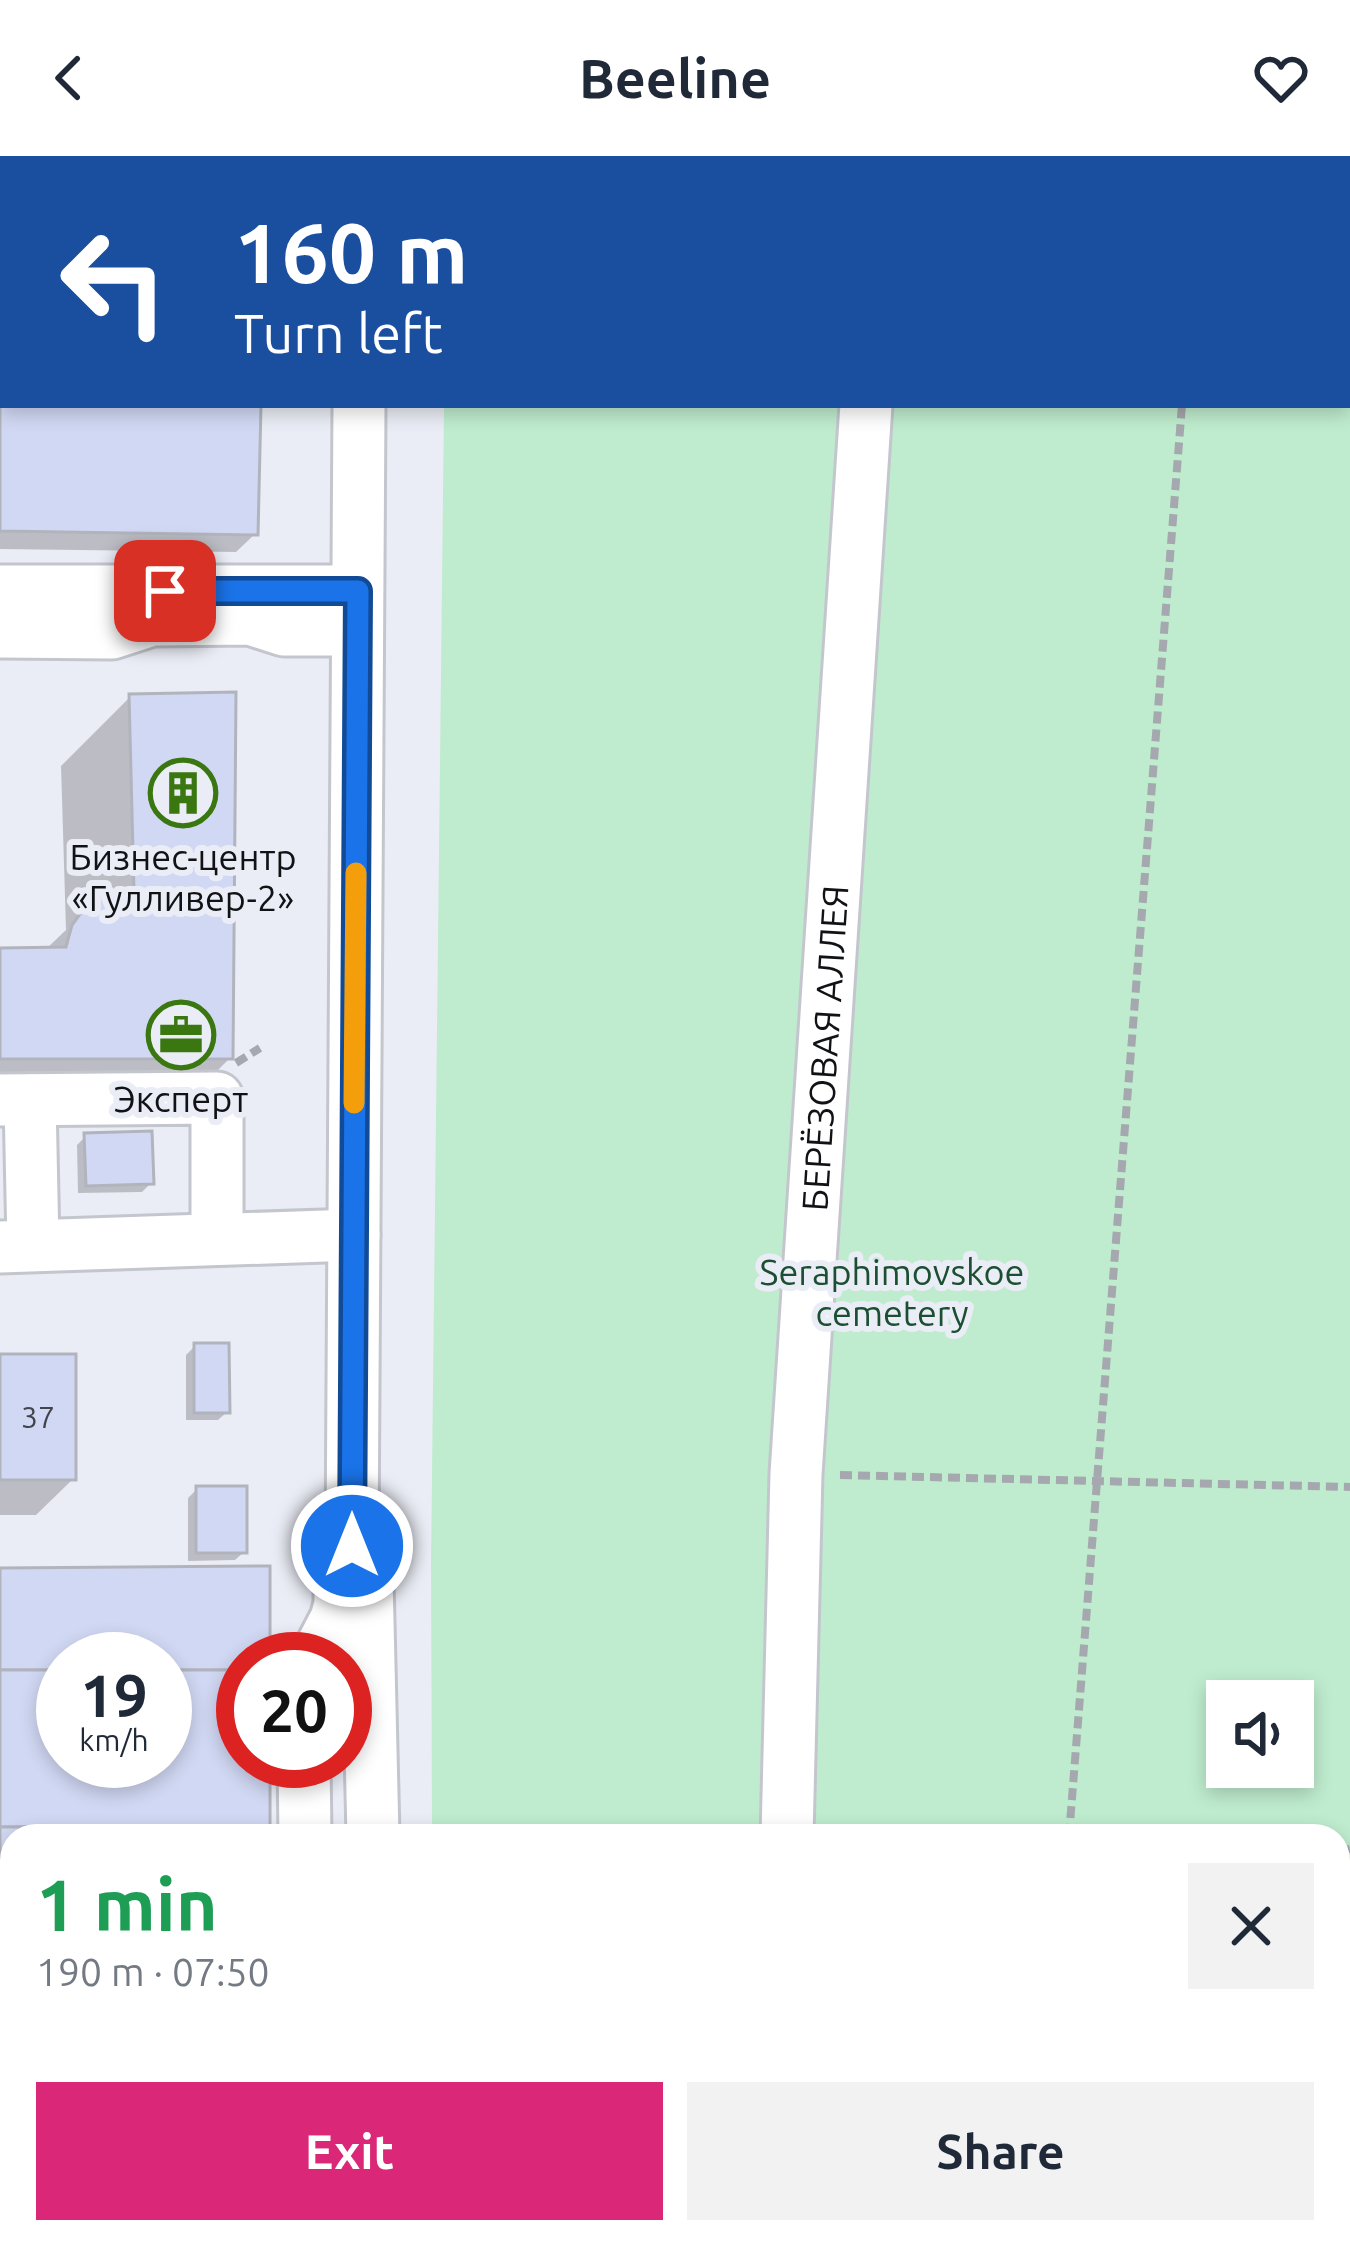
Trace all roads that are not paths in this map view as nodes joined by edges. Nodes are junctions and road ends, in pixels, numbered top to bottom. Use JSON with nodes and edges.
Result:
{"nodes":[{"id":1,"x":359,"y":408,"type":"edge"},
{"id":2,"x":866,"y":408,"type":"edge"},
{"id":3,"x":0,"y":591,"type":"edge"},
{"id":4,"x":358,"y":611,"type":"junction"},
{"id":5,"x":0,"y":632,"type":"edge"},
{"id":6,"x":15,"y":1100,"type":"edge"},
{"id":7,"x":353,"y":1235,"type":"junction"},
{"id":8,"x":217,"y":1238,"type":"junction"},
{"id":9,"x":16,"y":1246,"type":"edge"},
{"id":10,"x":352,"y":1546,"type":"junction"},
{"id":11,"x":329,"y":1632,"type":"edge"},
{"id":12,"x":304,"y":1788,"type":"edge"},
{"id":13,"x":305,"y":1824,"type":"edge"},
{"id":14,"x":373,"y":1824,"type":"edge"},
{"id":15,"x":787,"y":1824,"type":"edge"}],
"edges":[{"from":1,"to":4,"type":"street"},
{"from":2,"to":15,"type":"street","name":"БЕРЁЗОВАЯ АЛЛЕЯ"},
{"from":3,"to":4,"type":"street"},
{"from":4,"to":5,"type":"street"},
{"from":4,"to":7,"type":"street"},
{"from":6,"to":8,"type":"street"},
{"from":6,"to":9,"type":"street"},
{"from":7,"to":8,"type":"street"},
{"from":7,"to":10,"type":"street"},
{"from":8,"to":9,"type":"street"},
{"from":10,"to":11,"type":"street"},
{"from":10,"to":14,"type":"street"},
{"from":12,"to":13,"type":"street"}]}
